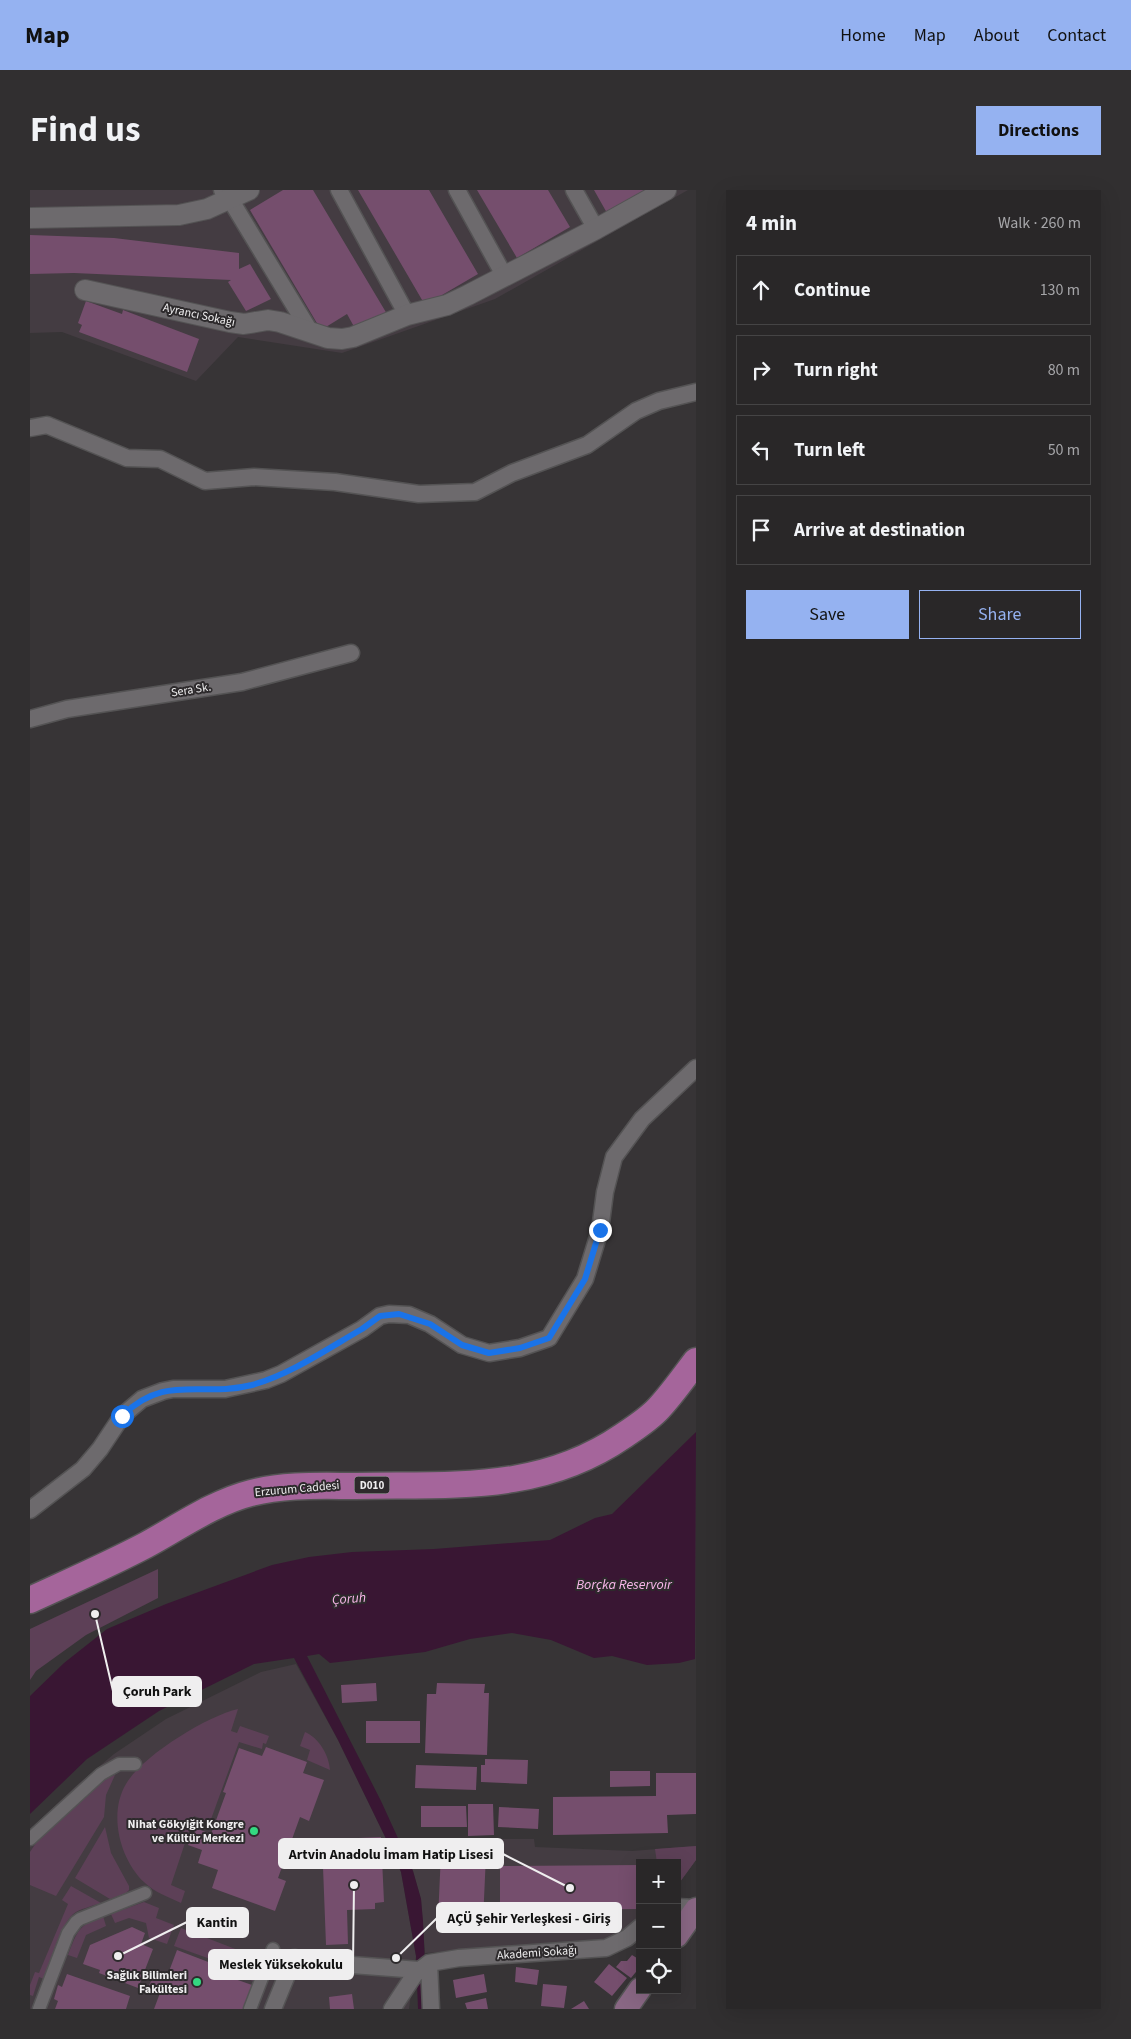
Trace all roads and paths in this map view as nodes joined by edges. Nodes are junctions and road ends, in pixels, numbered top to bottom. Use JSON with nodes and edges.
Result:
{"nodes":[{"id":1,"x":249,"y":190,"type":"edge"},
{"id":2,"x":339,"y":190,"type":"edge"},
{"id":3,"x":458,"y":190,"type":"edge"},
{"id":4,"x":574,"y":190,"type":"edge"},
{"id":5,"x":666,"y":190,"type":"edge"},
{"id":6,"x":226,"y":194,"type":"edge"},
{"id":7,"x":30,"y":218,"type":"edge"},
{"id":8,"x":596,"y":229,"type":"junction"},
{"id":9,"x":505,"y":277,"type":"junction"},
{"id":10,"x":85,"y":290,"type":"dead end"},
{"id":11,"x":407,"y":315,"type":"junction"},
{"id":12,"x":311,"y":333,"type":"junction"},
{"id":13,"x":696,"y":392,"type":"edge"},
{"id":14,"x":30,"y":428,"type":"edge"},
{"id":15,"x":351,"y":653,"type":"dead end"},
{"id":16,"x":30,"y":719,"type":"edge"},
{"id":17,"x":696,"y":1068,"type":"edge"},
{"id":18,"x":696,"y":1361,"type":"edge"},
{"id":19,"x":30,"y":1510,"type":"edge"},
{"id":20,"x":30,"y":1600,"type":"edge"},
{"id":21,"x":135,"y":1764,"type":"dead end"},
{"id":22,"x":30,"y":1839,"type":"edge"},
{"id":23,"x":145,"y":1893,"type":"dead end"},
{"id":24,"x":681,"y":1907,"type":"edge"},
{"id":25,"x":696,"y":1908,"type":"edge"},
{"id":26,"x":636,"y":1930,"type":"edge"},
{"id":27,"x":681,"y":1930,"type":"edge"},
{"id":28,"x":273,"y":1949,"type":"dead end"},
{"id":29,"x":424,"y":1966,"type":"junction"},
{"id":30,"x":636,"y":1994,"type":"edge"},
{"id":31,"x":39,"y":2009,"type":"edge"},
{"id":32,"x":250,"y":2009,"type":"edge"},
{"id":33,"x":273,"y":2009,"type":"edge"},
{"id":34,"x":392,"y":2009,"type":"edge"},
{"id":35,"x":431,"y":2009,"type":"edge"},
{"id":36,"x":626,"y":2009,"type":"edge"}],
"edges":[{"from":1,"to":6,"type":"street"},
{"from":2,"to":11,"type":"street"},
{"from":3,"to":9,"type":"street"},
{"from":4,"to":8,"type":"street"},
{"from":5,"to":8,"type":"street","name":"Ayrancı Sokağı"},
{"from":6,"to":7,"type":"street"},
{"from":6,"to":12,"type":"street"},
{"from":8,"to":9,"type":"street","name":"Ayrancı Sokağı"},
{"from":9,"to":11,"type":"street","name":"Ayrancı Sokağı"},
{"from":10,"to":12,"type":"street","name":"Ayrancı Sokağı"},
{"from":11,"to":12,"type":"street","name":"Ayrancı Sokağı"},
{"from":13,"to":14,"type":"street"},
{"from":15,"to":16,"type":"street","name":"Sera Sk."},
{"from":17,"to":19,"type":"street"},
{"from":18,"to":20,"type":"main road","name":"Erzurum Caddesi","number":"D010"},
{"from":21,"to":22,"type":"street"},
{"from":23,"to":31,"type":"street"},
{"from":24,"to":25,"type":"street"},
{"from":25,"to":27,"type":"main road"},
{"from":26,"to":29,"type":"street","name":"Akademi Sokağı"},
{"from":28,"to":32,"type":"street"},
{"from":29,"to":33,"type":"street","name":"Akademi Sokağı"},
{"from":29,"to":34,"type":"street"},
{"from":29,"to":35,"type":"street"},
{"from":30,"to":36,"type":"main road"}]}
